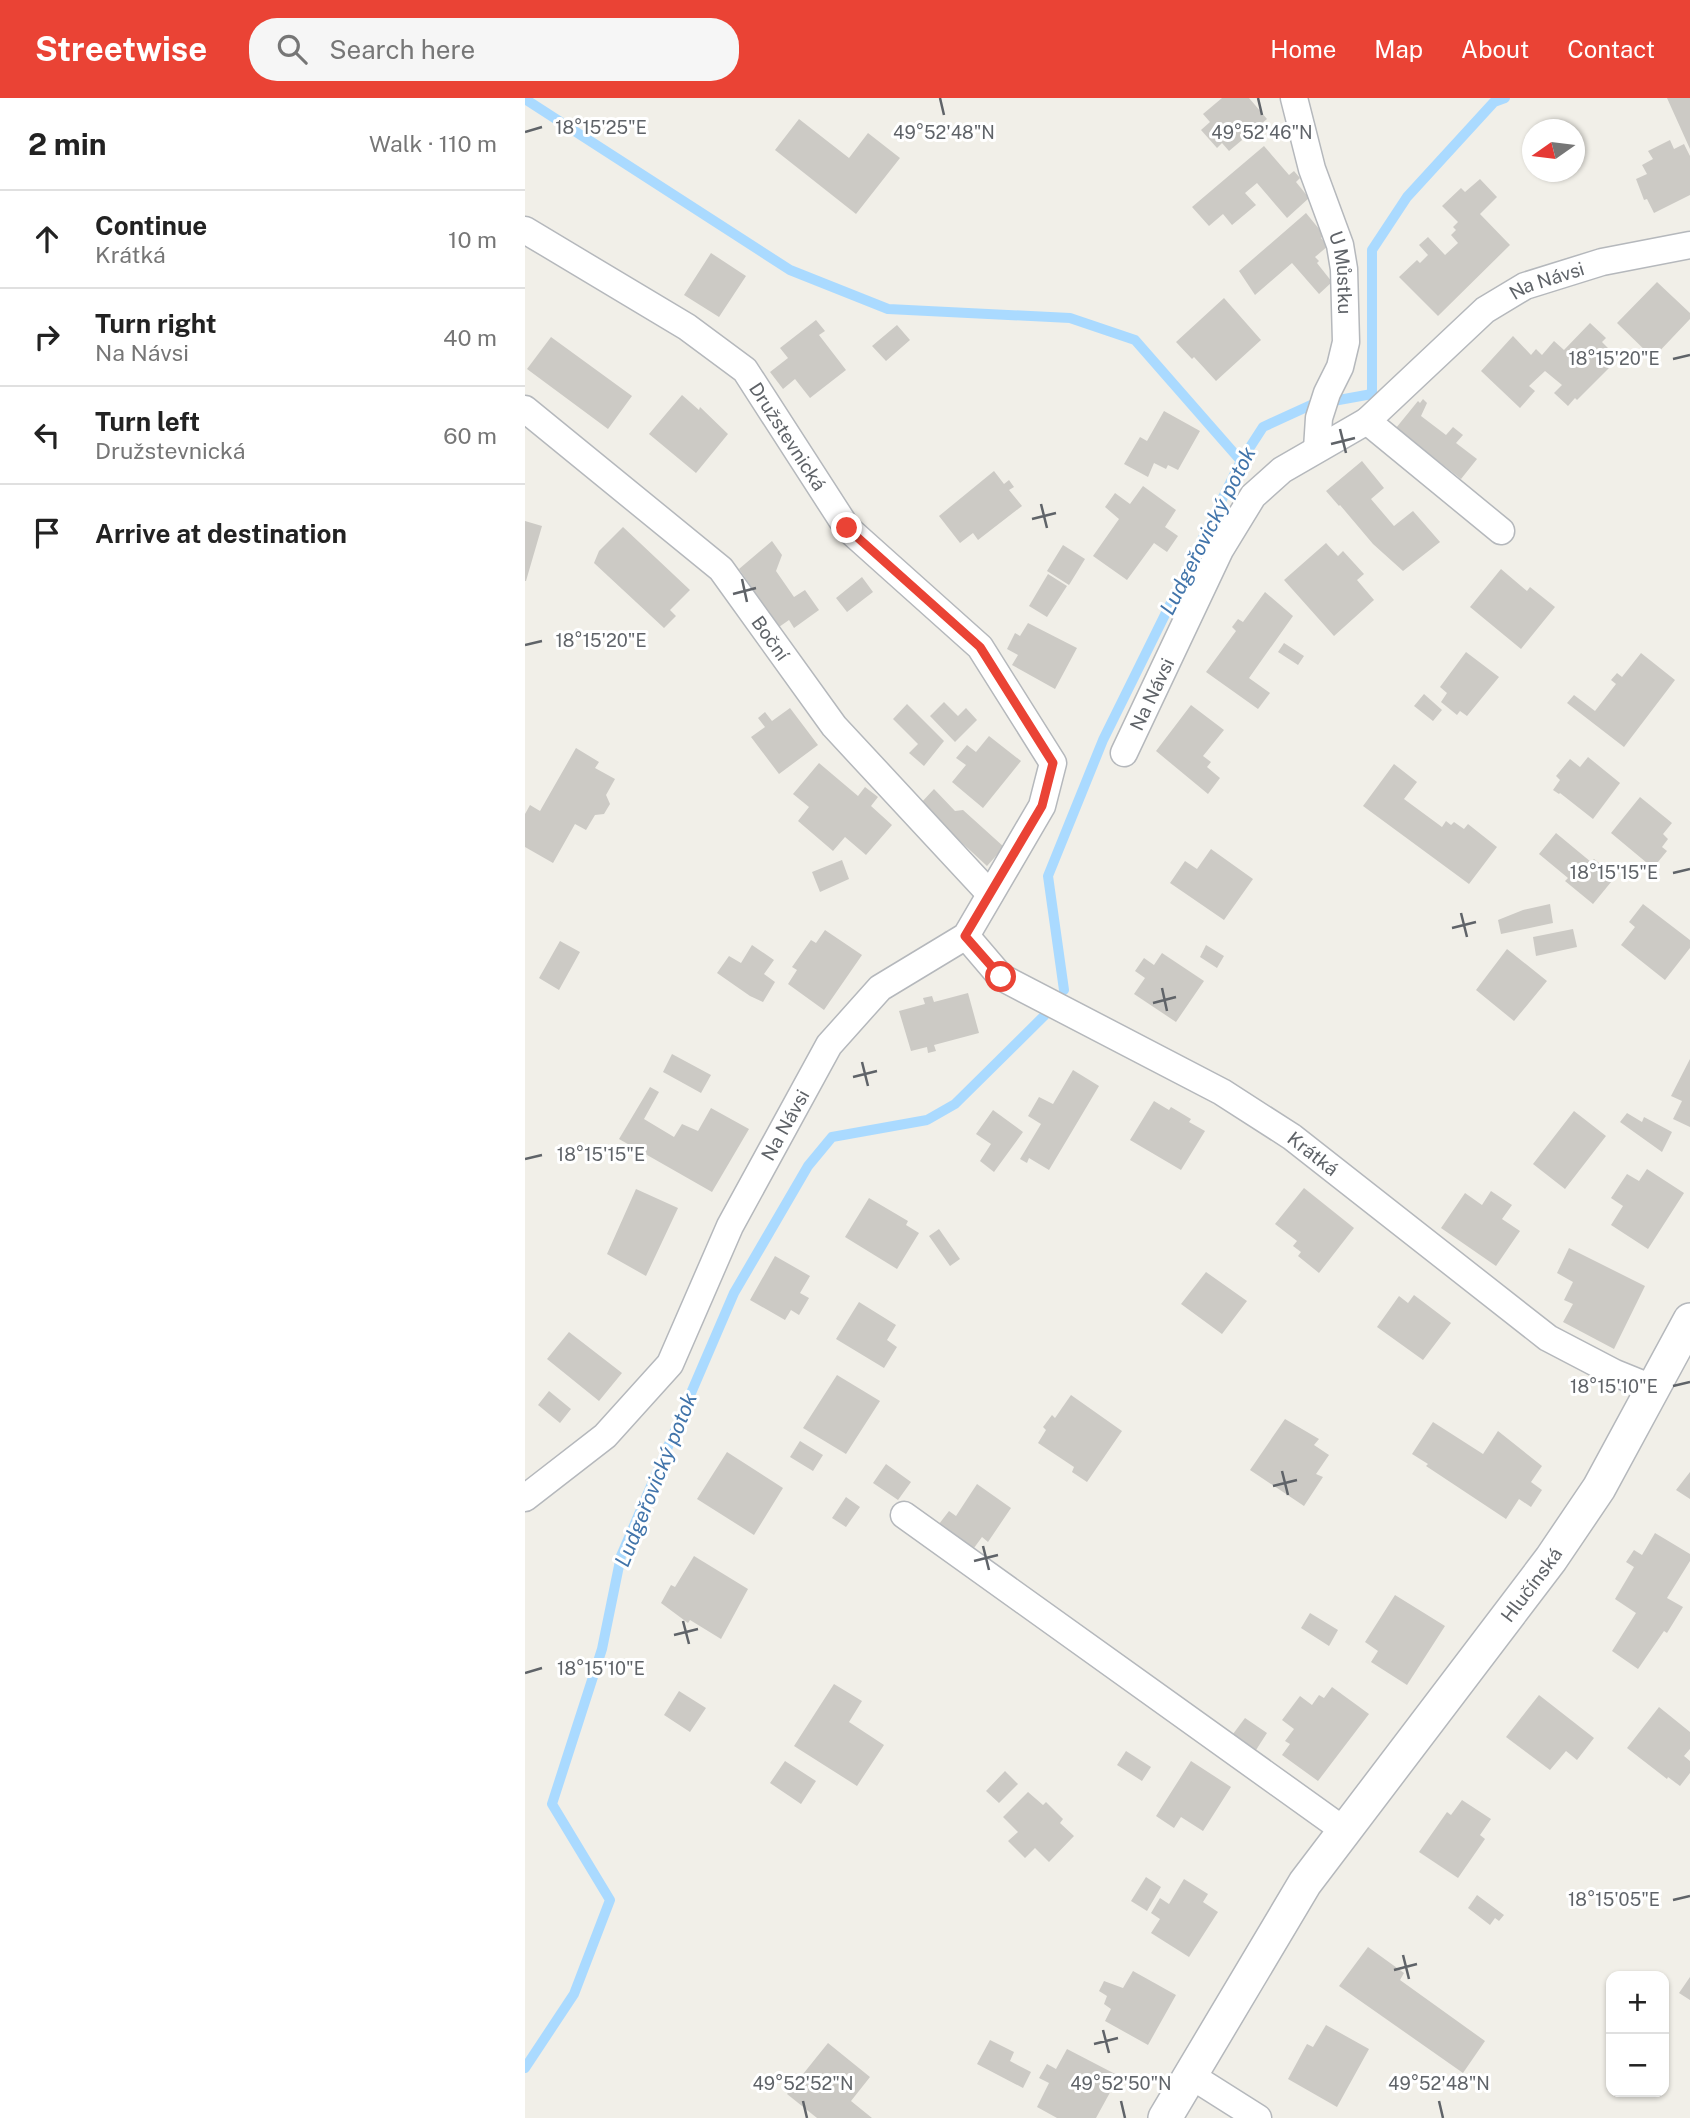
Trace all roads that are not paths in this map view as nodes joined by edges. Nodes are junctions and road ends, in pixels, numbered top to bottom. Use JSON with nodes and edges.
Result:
{"nodes":[{"id":1,"x":1294,"y":98,"type":"edge"},
{"id":2,"x":525,"y":230,"type":"edge"},
{"id":3,"x":1690,"y":245,"type":"edge"},
{"id":4,"x":525,"y":409,"type":"edge"},
{"id":5,"x":1367,"y":421,"type":"junction"},
{"id":6,"x":1317,"y":449,"type":"junction"},
{"id":7,"x":1501,"y":531,"type":"dead end"},
{"id":8,"x":1123,"y":753,"type":"dead end"},
{"id":9,"x":1053,"y":763,"type":"joint"},
{"id":10,"x":991,"y":894,"type":"junction"},
{"id":11,"x":965,"y":936,"type":"junction"},
{"id":12,"x":1690,"y":1320,"type":"edge"},
{"id":13,"x":1652,"y":1388,"type":"junction"},
{"id":14,"x":525,"y":1497,"type":"edge"},
{"id":15,"x":904,"y":1515,"type":"dead end"},
{"id":16,"x":1345,"y":1831,"type":"junction"},
{"id":17,"x":1190,"y":2075,"type":"junction"},
{"id":18,"x":1165,"y":2118,"type":"edge"},
{"id":19,"x":1258,"y":2118,"type":"edge"}],
"edges":[{"from":1,"to":6,"type":"street","name":"U Můstku"},
{"from":2,"to":9,"type":"street","name":"Družstevnická"},
{"from":3,"to":5,"type":"street","name":"Na Návsi"},
{"from":4,"to":10,"type":"street","name":"Boční"},
{"from":5,"to":6,"type":"street","name":"Na Návsi"},
{"from":5,"to":7,"type":"street"},
{"from":6,"to":8,"type":"street","name":"Na Návsi"},
{"from":9,"to":10,"type":"street","name":"Na Návsi"},
{"from":10,"to":11,"type":"street","name":"Na Návsi"},
{"from":11,"to":13,"type":"street","name":"Krátká"},
{"from":11,"to":14,"type":"street","name":"Na Návsi"},
{"from":12,"to":13,"type":"street","name":"Hlučínská"},
{"from":13,"to":16,"type":"street","name":"Hlučínská"},
{"from":15,"to":16,"type":"street"},
{"from":16,"to":17,"type":"street","name":"Hlučínská"},
{"from":17,"to":18,"type":"street","name":"Hlučínská"},
{"from":17,"to":19,"type":"street"}]}
